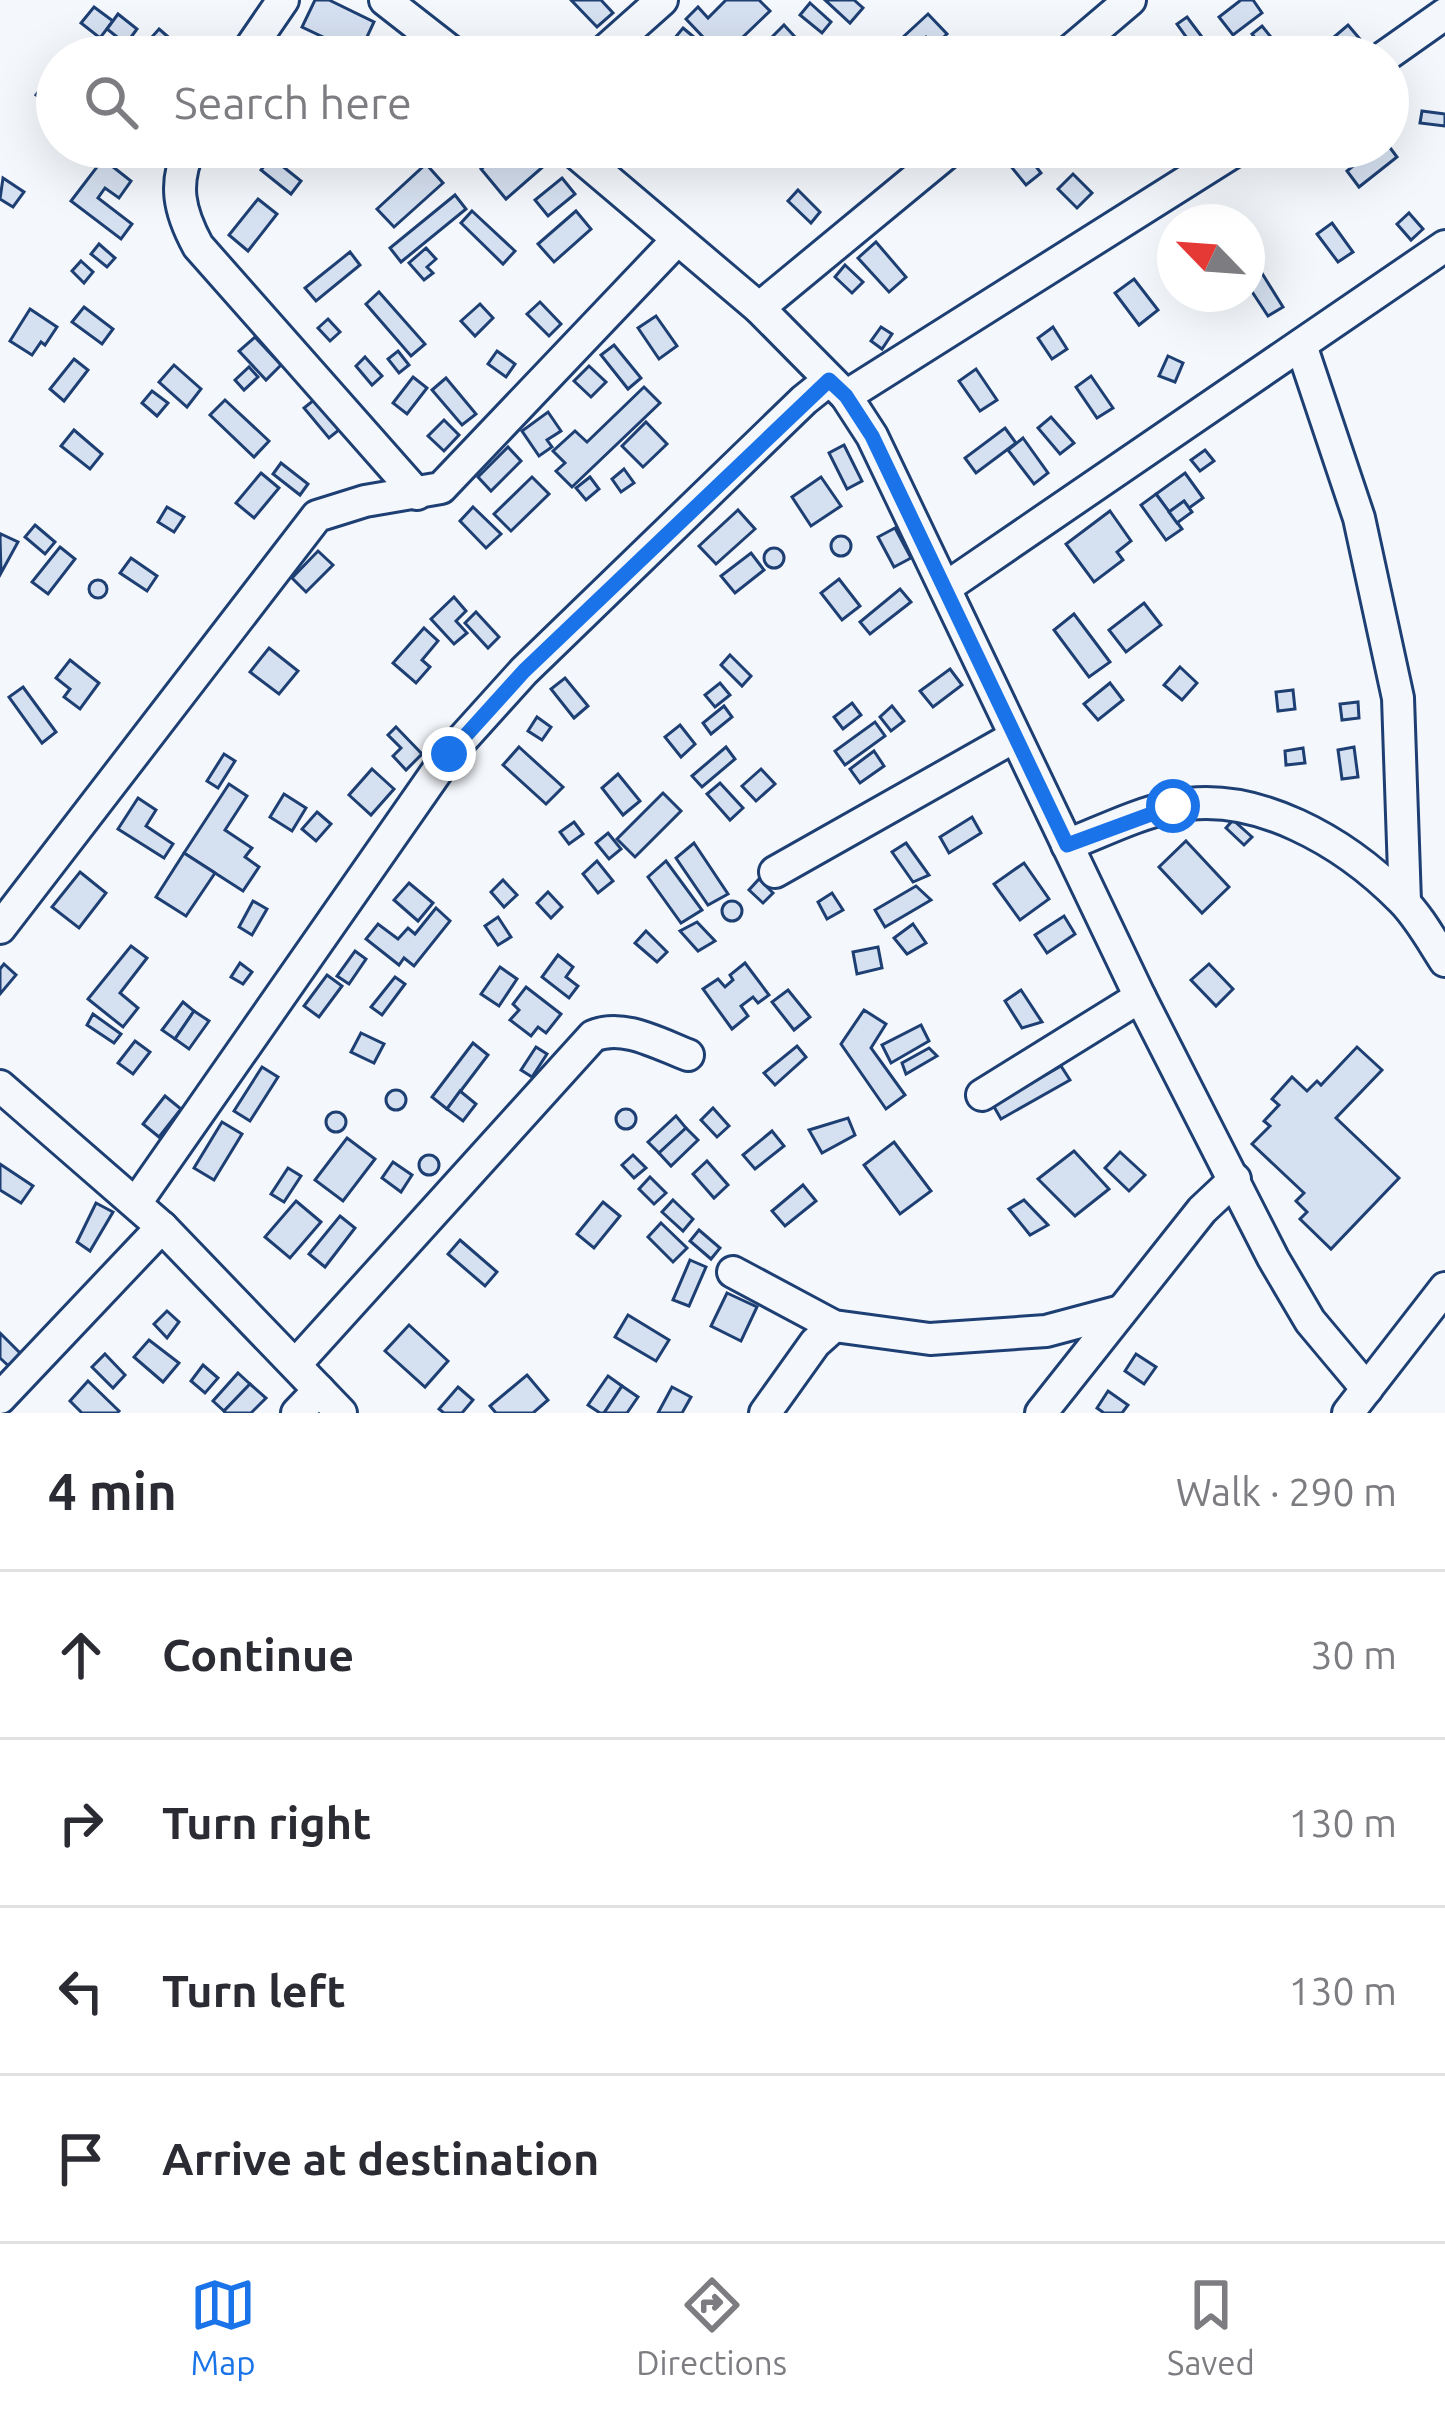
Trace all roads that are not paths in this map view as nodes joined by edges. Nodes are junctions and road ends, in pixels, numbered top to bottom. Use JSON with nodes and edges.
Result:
{"nodes":[{"id":1,"x":283,"y":0,"type":"edge"},
{"id":2,"x":385,"y":0,"type":"edge"},
{"id":3,"x":662,"y":0,"type":"edge"},
{"id":4,"x":1130,"y":0,"type":"edge"},
{"id":5,"x":1445,"y":14,"type":"edge"},
{"id":6,"x":258,"y":36,"type":"edge"},
{"id":7,"x":431,"y":36,"type":"edge"},
{"id":8,"x":622,"y":36,"type":"edge"},
{"id":9,"x":1088,"y":36,"type":"edge"},
{"id":10,"x":1409,"y":39,"type":"edge"},
{"id":11,"x":180,"y":168,"type":"edge"},
{"id":12,"x":593,"y":168,"type":"edge"},
{"id":13,"x":929,"y":168,"type":"edge"},
{"id":14,"x":1206,"y":168,"type":"edge"},
{"id":15,"x":676,"y":241,"type":"junction"},
{"id":16,"x":1445,"y":246,"type":"edge"},
{"id":17,"x":759,"y":308,"type":"junction"},
{"id":18,"x":1300,"y":345,"type":"junction"},
{"id":19,"x":837,"y":388,"type":"junction"},
{"id":20,"x":417,"y":494,"type":"junction"},
{"id":21,"x":945,"y":588,"type":"junction"},
{"id":22,"x":1014,"y":737,"type":"junction"},
{"id":23,"x":1067,"y":845,"type":"junction"},
{"id":24,"x":775,"y":872,"type":"dead end"},
{"id":25,"x":1405,"y":902,"type":"junction"},
{"id":26,"x":0,"y":928,"type":"edge"},
{"id":27,"x":1445,"y":961,"type":"edge"},
{"id":28,"x":1140,"y":997,"type":"junction"},
{"id":29,"x":688,"y":1054,"type":"dead end"},
{"id":30,"x":0,"y":1085,"type":"edge"},
{"id":31,"x":982,"y":1095,"type":"dead end"},
{"id":32,"x":1235,"y":1179,"type":"junction"},
{"id":33,"x":136,"y":1203,"type":"junction"},
{"id":34,"x":162,"y":1227,"type":"junction"},
{"id":35,"x":734,"y":1272,"type":"dead end"},
{"id":36,"x":1445,"y":1288,"type":"edge"},
{"id":37,"x":1121,"y":1311,"type":"junction"},
{"id":38,"x":834,"y":1326,"type":"junction"},
{"id":39,"x":296,"y":1364,"type":"junction"},
{"id":40,"x":319,"y":1390,"type":"junction"},
{"id":41,"x":0,"y":1398,"type":"edge"},
{"id":42,"x":1358,"y":1401,"type":"edge"},
{"id":43,"x":297,"y":1413,"type":"edge"},
{"id":44,"x":341,"y":1413,"type":"edge"},
{"id":45,"x":765,"y":1413,"type":"edge"},
{"id":46,"x":1041,"y":1413,"type":"edge"}],
"edges":[{"from":1,"to":6,"type":"street"},
{"from":2,"to":7,"type":"street"},
{"from":3,"to":8,"type":"street"},
{"from":4,"to":9,"type":"street"},
{"from":5,"to":10,"type":"street"},
{"from":11,"to":20,"type":"street"},
{"from":12,"to":15,"type":"street"},
{"from":13,"to":17,"type":"street"},
{"from":14,"to":19,"type":"street"},
{"from":15,"to":17,"type":"street"},
{"from":15,"to":20,"type":"street"},
{"from":16,"to":18,"type":"street"},
{"from":17,"to":19,"type":"street"},
{"from":18,"to":21,"type":"street"},
{"from":18,"to":25,"type":"street"},
{"from":19,"to":21,"type":"street"},
{"from":19,"to":33,"type":"street"},
{"from":20,"to":26,"type":"street"},
{"from":21,"to":22,"type":"street"},
{"from":22,"to":23,"type":"street"},
{"from":22,"to":24,"type":"street"},
{"from":23,"to":25,"type":"street"},
{"from":23,"to":28,"type":"street"},
{"from":25,"to":27,"type":"street"},
{"from":28,"to":31,"type":"street"},
{"from":28,"to":32,"type":"street"},
{"from":29,"to":39,"type":"street"},
{"from":30,"to":33,"type":"street"},
{"from":32,"to":37,"type":"street"},
{"from":32,"to":42,"type":"street"},
{"from":33,"to":34,"type":"street"},
{"from":34,"to":39,"type":"street"},
{"from":34,"to":41,"type":"street"},
{"from":35,"to":38,"type":"street"},
{"from":36,"to":42,"type":"street"},
{"from":37,"to":38,"type":"street"},
{"from":37,"to":46,"type":"street"},
{"from":38,"to":45,"type":"street"},
{"from":39,"to":40,"type":"street"},
{"from":40,"to":43,"type":"street"},
{"from":40,"to":44,"type":"street"}]}
